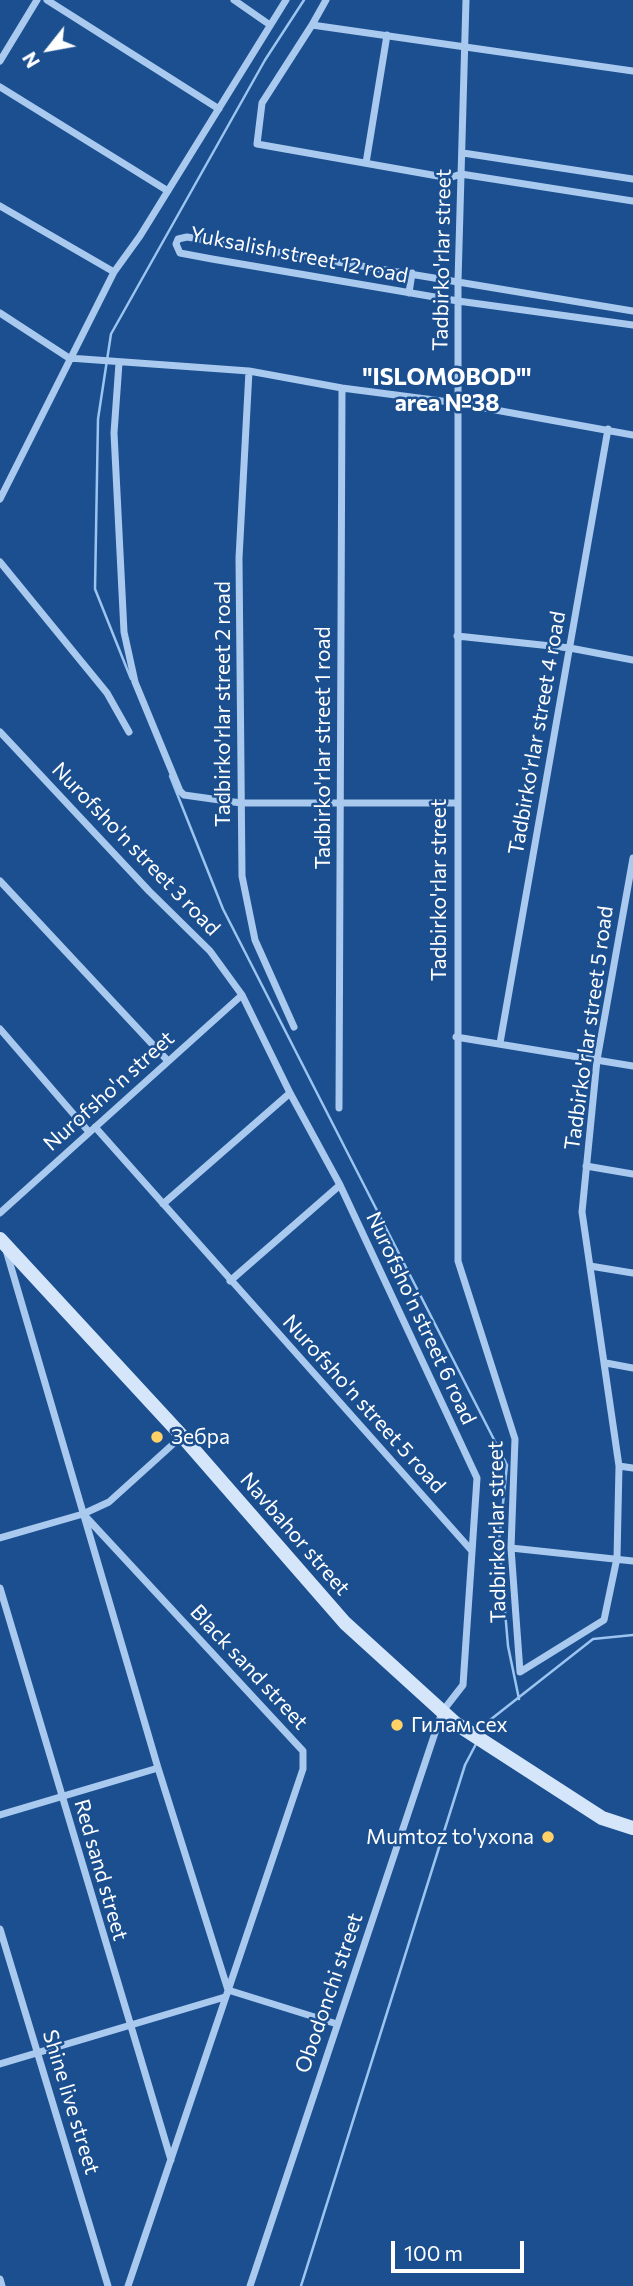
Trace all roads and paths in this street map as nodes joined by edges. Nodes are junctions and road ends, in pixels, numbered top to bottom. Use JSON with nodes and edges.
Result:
{"nodes":[{"id":1,"x":37,"y":0,"type":"edge"},
{"id":2,"x":47,"y":0,"type":"edge"},
{"id":3,"x":234,"y":0,"type":"edge"},
{"id":4,"x":286,"y":0,"type":"edge"},
{"id":5,"x":327,"y":0,"type":"edge"},
{"id":6,"x":466,"y":0,"type":"edge"},
{"id":7,"x":270,"y":25,"type":"junction"},
{"id":8,"x":312,"y":25,"type":"junction"},
{"id":9,"x":387,"y":36,"type":"junction"},
{"id":10,"x":465,"y":47,"type":"junction"},
{"id":11,"x":0,"y":61,"type":"edge"},
{"id":12,"x":633,"y":71,"type":"edge"},
{"id":13,"x":0,"y":87,"type":"edge"},
{"id":14,"x":219,"y":109,"type":"junction"},
{"id":15,"x":463,"y":153,"type":"junction"},
{"id":16,"x":366,"y":163,"type":"junction"},
{"id":17,"x":461,"y":174,"type":"junction"},
{"id":18,"x":633,"y":179,"type":"edge"},
{"id":19,"x":168,"y":191,"type":"junction"},
{"id":20,"x":633,"y":201,"type":"edge"},
{"id":21,"x":0,"y":206,"type":"edge"},
{"id":22,"x":114,"y":272,"type":"junction"},
{"id":23,"x":412,"y":273,"type":"junction"},
{"id":24,"x":458,"y":281,"type":"junction"},
{"id":25,"x":409,"y":293,"type":"junction"},
{"id":26,"x":458,"y":302,"type":"junction"},
{"id":27,"x":633,"y":311,"type":"edge"},
{"id":28,"x":0,"y":313,"type":"edge"},
{"id":29,"x":633,"y":325,"type":"edge"},
{"id":30,"x":69,"y":358,"type":"junction"},
{"id":31,"x":119,"y":363,"type":"junction"},
{"id":32,"x":249,"y":372,"type":"junction"},
{"id":33,"x":342,"y":388,"type":"junction"},
{"id":34,"x":457,"y":403,"type":"junction"},
{"id":35,"x":608,"y":429,"type":"junction"},
{"id":36,"x":633,"y":435,"type":"edge"},
{"id":37,"x":0,"y":499,"type":"edge"},
{"id":38,"x":0,"y":562,"type":"edge"},
{"id":39,"x":457,"y":636,"type":"junction"},
{"id":40,"x":570,"y":648,"type":"junction"},
{"id":41,"x":633,"y":660,"type":"edge"},
{"id":42,"x":0,"y":732,"type":"edge"},
{"id":43,"x":129,"y":732,"type":"dead end"},
{"id":44,"x":241,"y":803,"type":"junction"},
{"id":45,"x":340,"y":803,"type":"junction"},
{"id":46,"x":456,"y":803,"type":"junction"},
{"id":47,"x":633,"y":858,"type":"edge"},
{"id":48,"x":0,"y":881,"type":"edge"},
{"id":49,"x":242,"y":995,"type":"junction"},
{"id":50,"x":294,"y":1027,"type":"dead end"},
{"id":51,"x":0,"y":1029,"type":"edge"},
{"id":52,"x":456,"y":1037,"type":"junction"},
{"id":53,"x":500,"y":1043,"type":"junction"},
{"id":54,"x":597,"y":1060,"type":"junction"},
{"id":55,"x":168,"y":1061,"type":"junction"},
{"id":56,"x":633,"y":1066,"type":"edge"},
{"id":57,"x":290,"y":1093,"type":"junction"},
{"id":58,"x":339,"y":1108,"type":"dead end"},
{"id":59,"x":92,"y":1129,"type":"junction"},
{"id":60,"x":586,"y":1166,"type":"junction"},
{"id":61,"x":633,"y":1174,"type":"edge"},
{"id":62,"x":340,"y":1185,"type":"junction"},
{"id":63,"x":163,"y":1204,"type":"junction"},
{"id":64,"x":0,"y":1213,"type":"edge"},
{"id":65,"x":2,"y":1241,"type":"edge"},
{"id":66,"x":590,"y":1266,"type":"junction"},
{"id":67,"x":633,"y":1273,"type":"edge"},
{"id":68,"x":230,"y":1281,"type":"junction"},
{"id":69,"x":606,"y":1363,"type":"junction"},
{"id":70,"x":633,"y":1368,"type":"edge"},
{"id":71,"x":181,"y":1436,"type":"junction"},
{"id":72,"x":620,"y":1466,"type":"junction"},
{"id":73,"x":633,"y":1468,"type":"edge"},
{"id":74,"x":83,"y":1514,"type":"junction"},
{"id":75,"x":0,"y":1538,"type":"edge"},
{"id":76,"x":511,"y":1548,"type":"junction"},
{"id":77,"x":472,"y":1551,"type":"junction"},
{"id":78,"x":617,"y":1558,"type":"junction"},
{"id":79,"x":633,"y":1561,"type":"edge"},
{"id":80,"x":0,"y":1588,"type":"edge"},
{"id":81,"x":604,"y":1620,"type":"joint"},
{"id":82,"x":442,"y":1712,"type":"junction"},
{"id":83,"x":158,"y":1768,"type":"junction"},
{"id":84,"x":62,"y":1797,"type":"junction"},
{"id":85,"x":0,"y":1815,"type":"edge"},
{"id":86,"x":633,"y":1828,"type":"edge"},
{"id":87,"x":0,"y":1929,"type":"edge"},
{"id":88,"x":227,"y":1993,"type":"junction"},
{"id":89,"x":337,"y":2024,"type":"junction"},
{"id":90,"x":129,"y":2026,"type":"junction"},
{"id":91,"x":38,"y":2053,"type":"junction"},
{"id":92,"x":0,"y":2064,"type":"edge"},
{"id":93,"x":171,"y":2160,"type":"junction"},
{"id":94,"x":0,"y":2279,"type":"edge"},
{"id":95,"x":2,"y":2286,"type":"edge"},
{"id":96,"x":108,"y":2286,"type":"edge"},
{"id":97,"x":128,"y":2286,"type":"edge"},
{"id":98,"x":250,"y":2286,"type":"edge"}],
"edges":[{"from":1,"to":11,"type":"street"},
{"from":2,"to":14,"type":"street"},
{"from":3,"to":7,"type":"street"},
{"from":4,"to":7,"type":"street"},
{"from":5,"to":8,"type":"street"},
{"from":6,"to":10,"type":"street","name":"Tadbirko'rlar street"},
{"from":7,"to":14,"type":"street"},
{"from":8,"to":9,"type":"street"},
{"from":8,"to":16,"type":"street"},
{"from":9,"to":10,"type":"street"},
{"from":9,"to":16,"type":"street"},
{"from":10,"to":12,"type":"street"},
{"from":10,"to":15,"type":"street","name":"Tadbirko'rlar street"},
{"from":13,"to":19,"type":"street"},
{"from":14,"to":19,"type":"street"},
{"from":15,"to":17,"type":"street","name":"Tadbirko'rlar street"},
{"from":15,"to":18,"type":"street"},
{"from":16,"to":17,"type":"street"},
{"from":17,"to":20,"type":"street"},
{"from":17,"to":24,"type":"street","name":"Tadbirko'rlar street"},
{"from":19,"to":22,"type":"street"},
{"from":21,"to":22,"type":"street"},
{"from":22,"to":30,"type":"street"},
{"from":23,"to":24,"type":"street","name":"Yuksalish street 12 road"},
{"from":23,"to":25,"type":"street"},
{"from":23,"to":25,"type":"street","name":"Yuksalish street 12 road"},
{"from":24,"to":26,"type":"street","name":"Tadbirko'rlar street"},
{"from":24,"to":27,"type":"street","name":"Yuksalish street 12 road"},
{"from":25,"to":26,"type":"street","name":"Yuksalish street 12 road"},
{"from":26,"to":29,"type":"street","name":"Yuksalish street 12 road"},
{"from":26,"to":34,"type":"street","name":"Tadbirko'rlar street"},
{"from":28,"to":30,"type":"street"},
{"from":30,"to":31,"type":"street"},
{"from":30,"to":37,"type":"street"},
{"from":31,"to":32,"type":"street"},
{"from":31,"to":44,"type":"street"},
{"from":32,"to":33,"type":"street"},
{"from":32,"to":44,"type":"street","name":"Tadbirko'rlar street 2 road"},
{"from":33,"to":34,"type":"street"},
{"from":33,"to":45,"type":"street","name":"Tadbirko'rlar street 1 road"},
{"from":34,"to":35,"type":"street"},
{"from":34,"to":39,"type":"street","name":"Tadbirko'rlar street"},
{"from":35,"to":36,"type":"street"},
{"from":35,"to":40,"type":"street","name":"Tadbirko'rlar street 4 road"},
{"from":38,"to":43,"type":"street"},
{"from":39,"to":40,"type":"street"},
{"from":39,"to":46,"type":"street","name":"Tadbirko'rlar street"},
{"from":40,"to":41,"type":"street"},
{"from":40,"to":53,"type":"street","name":"Tadbirko'rlar street 4 road"},
{"from":42,"to":49,"type":"street","name":"Nurofsho'n street 3 road"},
{"from":44,"to":45,"type":"street"},
{"from":44,"to":50,"type":"street","name":"Tadbirko'rlar street 2 road"},
{"from":45,"to":46,"type":"street"},
{"from":45,"to":58,"type":"street","name":"Tadbirko'rlar street 1 road"},
{"from":46,"to":52,"type":"street","name":"Tadbirko'rlar street"},
{"from":47,"to":54,"type":"street","name":"Tadbirko'rlar street 5 road"},
{"from":48,"to":55,"type":"street"},
{"from":49,"to":55,"type":"street","name":"Nurofsho'n street"},
{"from":49,"to":57,"type":"street","name":"Nurofsho'n street 6 road"},
{"from":51,"to":59,"type":"street","name":"Nurofsho'n street 5 road"},
{"from":52,"to":53,"type":"street"},
{"from":52,"to":76,"type":"street","name":"Tadbirko'rlar street"},
{"from":53,"to":54,"type":"street"},
{"from":54,"to":56,"type":"street"},
{"from":54,"to":60,"type":"street","name":"Tadbirko'rlar street 5 road"},
{"from":55,"to":59,"type":"street","name":"Nurofsho'n street"},
{"from":57,"to":62,"type":"street","name":"Nurofsho'n street 6 road"},
{"from":57,"to":63,"type":"street"},
{"from":59,"to":63,"type":"street","name":"Nurofsho'n street 5 road"},
{"from":59,"to":64,"type":"street","name":"Nurofsho'n street"},
{"from":60,"to":61,"type":"street"},
{"from":60,"to":66,"type":"street","name":"Tadbirko'rlar street 5 road"},
{"from":62,"to":68,"type":"street"},
{"from":62,"to":77,"type":"street","name":"Nurofsho'n street 6 road"},
{"from":63,"to":68,"type":"street","name":"Nurofsho'n street 5 road"},
{"from":65,"to":71,"type":"main road","name":"Navbahor street"},
{"from":65,"to":74,"type":"street","name":"Black sand street"},
{"from":66,"to":67,"type":"street"},
{"from":66,"to":69,"type":"street","name":"Tadbirko'rlar street 5 road"},
{"from":68,"to":77,"type":"street","name":"Nurofsho'n street 5 road"},
{"from":69,"to":70,"type":"street"},
{"from":69,"to":72,"type":"street","name":"Tadbirko'rlar street 5 road"},
{"from":71,"to":74,"type":"street"},
{"from":71,"to":82,"type":"main road","name":"Navbahor street"},
{"from":72,"to":73,"type":"street"},
{"from":72,"to":78,"type":"street","name":"Tadbirko'rlar street 5 road"},
{"from":74,"to":75,"type":"street"},
{"from":74,"to":83,"type":"street","name":"Black sand street"},
{"from":74,"to":88,"type":"street","name":"Black sand street"},
{"from":76,"to":78,"type":"street"},
{"from":76,"to":81,"type":"street","name":"Tadbirko'rlar street"},
{"from":77,"to":82,"type":"street","name":"Nurofsho'n street 6 road"},
{"from":78,"to":79,"type":"street"},
{"from":78,"to":81,"type":"street","name":"Tadbirko'rlar street 5 road"},
{"from":80,"to":84,"type":"street","name":"Red sand street"},
{"from":82,"to":86,"type":"main road","name":"Navbahor street"},
{"from":82,"to":89,"type":"street","name":"Obodonchi street"},
{"from":83,"to":84,"type":"street"},
{"from":83,"to":88,"type":"street","name":"Black sand street"},
{"from":84,"to":85,"type":"street"},
{"from":84,"to":90,"type":"street","name":"Red sand street"},
{"from":87,"to":91,"type":"street","name":"Shine live street"},
{"from":88,"to":89,"type":"street"},
{"from":88,"to":90,"type":"street"},
{"from":88,"to":93,"type":"street","name":"Black sand street"},
{"from":89,"to":98,"type":"street","name":"Obodonchi street"},
{"from":90,"to":91,"type":"street"},
{"from":90,"to":93,"type":"street","name":"Red sand street"},
{"from":91,"to":92,"type":"street"},
{"from":91,"to":96,"type":"street","name":"Shine live street"},
{"from":93,"to":97,"type":"street","name":"Black sand street"},
{"from":94,"to":95,"type":"street"}]}
